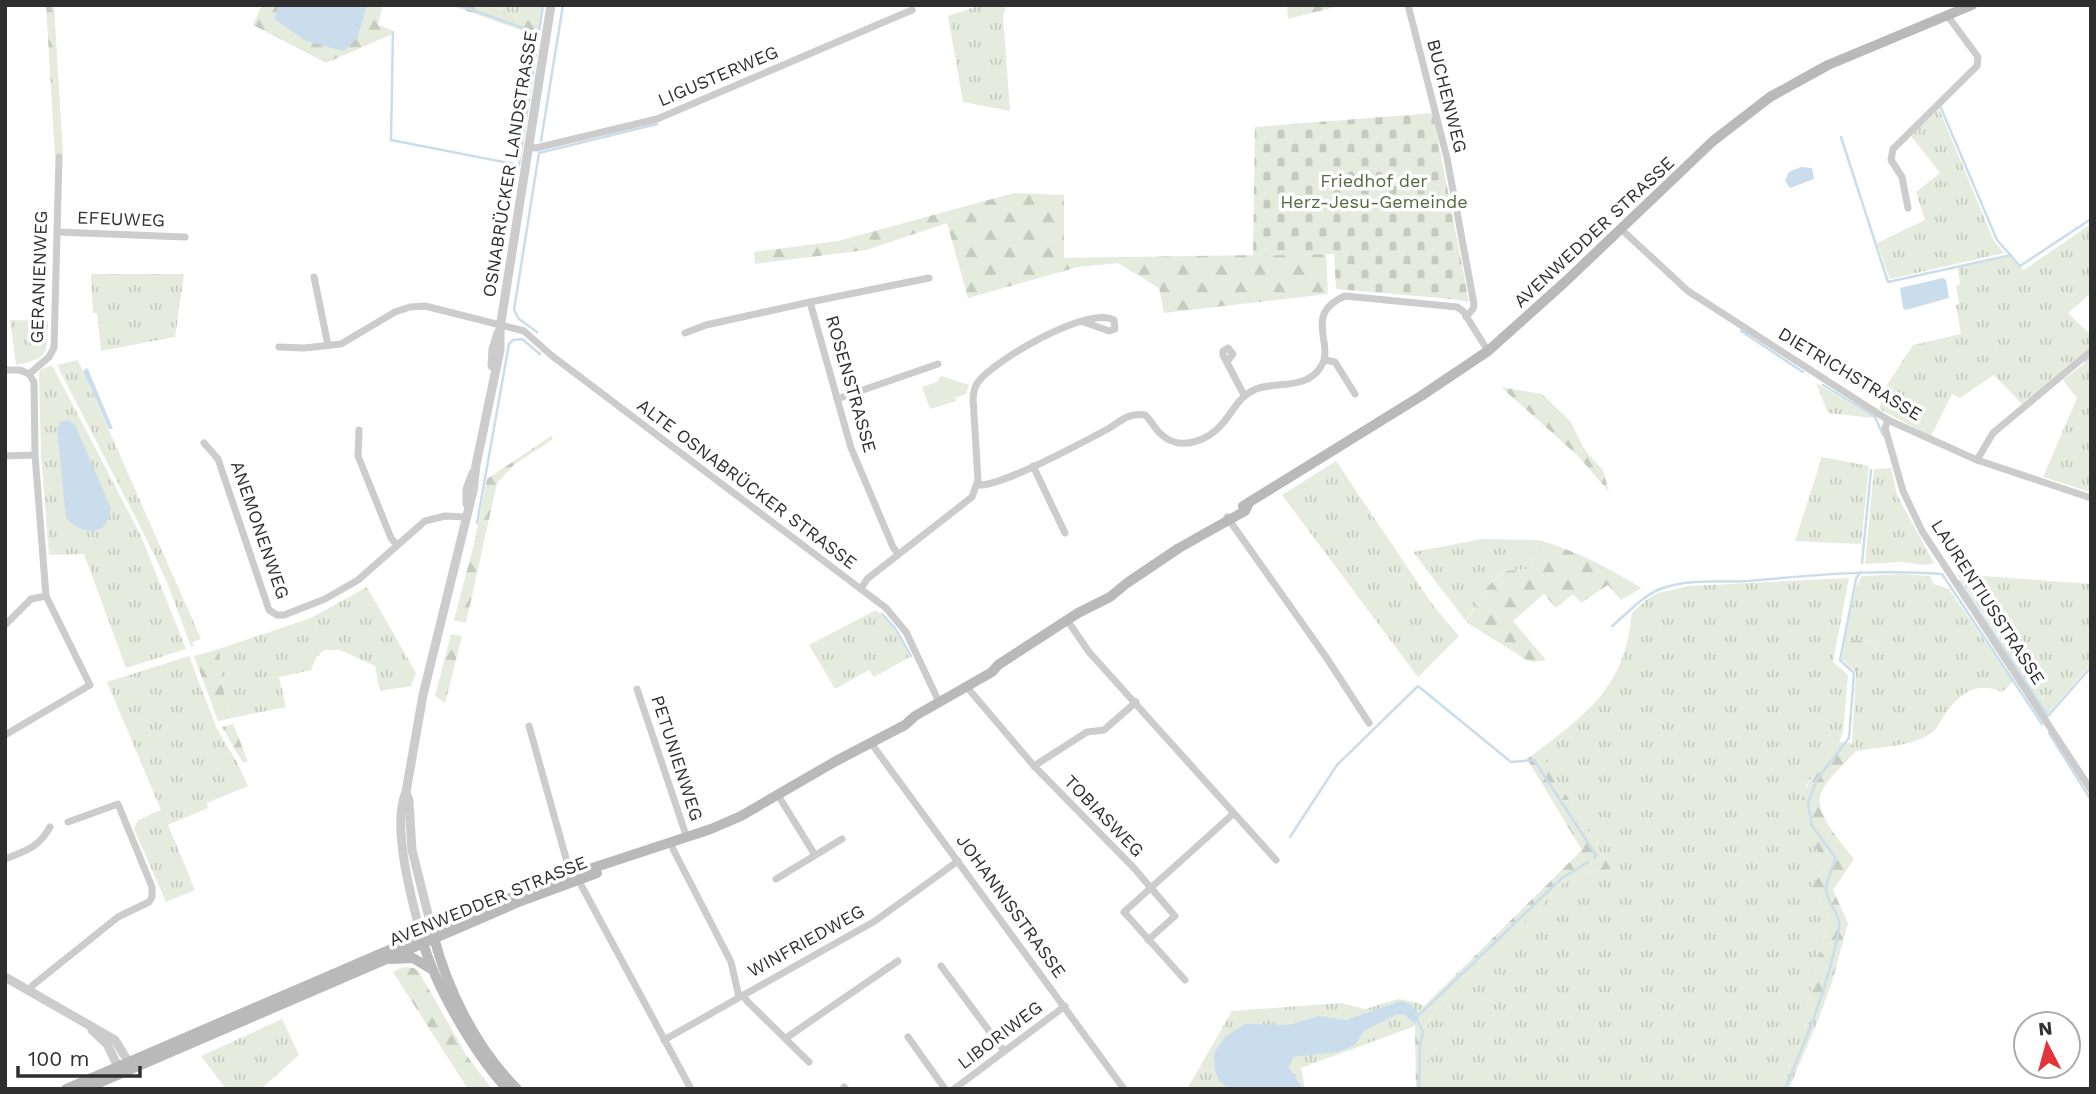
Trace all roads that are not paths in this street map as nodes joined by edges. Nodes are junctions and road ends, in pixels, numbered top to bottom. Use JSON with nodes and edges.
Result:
{"nodes":[{"id":1,"x":551,"y":5,"type":"edge"},
{"id":2,"x":1408,"y":5,"type":"edge"},
{"id":3,"x":1972,"y":5,"type":"edge"},
{"id":4,"x":912,"y":10,"type":"dead end"},
{"id":5,"x":1947,"y":15,"type":"junction"},
{"id":6,"x":529,"y":147,"type":"junction"},
{"id":7,"x":59,"y":157,"type":"dead end"},
{"id":8,"x":1908,"y":208,"type":"dead end"},
{"id":9,"x":1621,"y":229,"type":"junction"},
{"id":10,"x":57,"y":232,"type":"junction"},
{"id":11,"x":185,"y":237,"type":"dead end"},
{"id":12,"x":314,"y":277,"type":"dead end"},
{"id":13,"x":929,"y":278,"type":"dead end"},
{"id":14,"x":810,"y":302,"type":"junction"},
{"id":15,"x":1466,"y":317,"type":"junction"},
{"id":16,"x":1084,"y":321,"type":"dead end"},
{"id":17,"x":501,"y":326,"type":"junction"},
{"id":18,"x":685,"y":333,"type":"dead end"},
{"id":19,"x":328,"y":345,"type":"junction"},
{"id":20,"x":279,"y":347,"type":"dead end"},
{"id":21,"x":1488,"y":351,"type":"junction"},
{"id":22,"x":2091,"y":351,"type":"edge"},
{"id":23,"x":1325,"y":360,"type":"junction"},
{"id":24,"x":1227,"y":362,"type":"dead end"},
{"id":25,"x":937,"y":364,"type":"dead end"},
{"id":26,"x":5,"y":370,"type":"edge"},
{"id":27,"x":29,"y":374,"type":"junction"},
{"id":28,"x":1355,"y":394,"type":"dead end"},
{"id":29,"x":1244,"y":395,"type":"junction"},
{"id":30,"x":837,"y":399,"type":"junction"},
{"id":31,"x":1888,"y":420,"type":"junction"},
{"id":32,"x":359,"y":430,"type":"dead end"},
{"id":33,"x":204,"y":443,"type":"dead end"},
{"id":34,"x":36,"y":455,"type":"junction"},
{"id":35,"x":5,"y":456,"type":"edge"},
{"id":36,"x":1978,"y":460,"type":"junction"},
{"id":37,"x":1032,"y":466,"type":"junction"},
{"id":38,"x":978,"y":485,"type":"junction"},
{"id":39,"x":2091,"y":498,"type":"edge"},
{"id":40,"x":466,"y":513,"type":"junction"},
{"id":41,"x":1228,"y":519,"type":"junction"},
{"id":42,"x":1065,"y":533,"type":"dead end"},
{"id":43,"x":397,"y":545,"type":"junction"},
{"id":44,"x":898,"y":554,"type":"junction"},
{"id":45,"x":861,"y":589,"type":"junction"},
{"id":46,"x":46,"y":596,"type":"junction"},
{"id":47,"x":1067,"y":620,"type":"junction"},
{"id":48,"x":5,"y":625,"type":"edge"},
{"id":49,"x":967,"y":685,"type":"junction"},
{"id":50,"x":637,"y":688,"type":"dead end"},
{"id":51,"x":939,"y":702,"type":"junction"},
{"id":52,"x":1136,"y":702,"type":"junction"},
{"id":53,"x":1369,"y":723,"type":"dead end"},
{"id":54,"x":529,"y":726,"type":"dead end"},
{"id":55,"x":5,"y":735,"type":"edge"},
{"id":56,"x":871,"y":743,"type":"junction"},
{"id":57,"x":850,"y":756,"type":"junction"},
{"id":58,"x":1034,"y":766,"type":"junction"},
{"id":59,"x":2091,"y":790,"type":"edge"},
{"id":60,"x":406,"y":793,"type":"junction"},
{"id":61,"x":781,"y":800,"type":"junction"},
{"id":62,"x":1233,"y":814,"type":"junction"},
{"id":63,"x":68,"y":821,"type":"dead end"},
{"id":64,"x":50,"y":827,"type":"dead end"},
{"id":65,"x":687,"y":838,"type":"junction"},
{"id":66,"x":842,"y":839,"type":"dead end"},
{"id":67,"x":673,"y":849,"type":"junction"},
{"id":68,"x":815,"y":855,"type":"junction"},
{"id":69,"x":5,"y":859,"type":"edge"},
{"id":70,"x":1276,"y":860,"type":"dead end"},
{"id":71,"x":958,"y":861,"type":"junction"},
{"id":72,"x":575,"y":877,"type":"junction"},
{"id":73,"x":776,"y":879,"type":"dead end"},
{"id":74,"x":1151,"y":888,"type":"junction"},
{"id":75,"x":433,"y":934,"type":"junction"},
{"id":76,"x":422,"y":938,"type":"junction"},
{"id":77,"x":1148,"y":940,"type":"junction"},
{"id":78,"x":898,"y":961,"type":"dead end"},
{"id":79,"x":377,"y":962,"type":"junction"},
{"id":80,"x":941,"y":966,"type":"dead end"},
{"id":81,"x":433,"y":970,"type":"junction"},
{"id":82,"x":5,"y":977,"type":"edge"},
{"id":83,"x":1185,"y":980,"type":"dead end"},
{"id":84,"x":29,"y":991,"type":"junction"},
{"id":85,"x":741,"y":996,"type":"junction"},
{"id":86,"x":1065,"y":1006,"type":"junction"},
{"id":87,"x":80,"y":1020,"type":"junction"},
{"id":88,"x":908,"y":1037,"type":"dead end"},
{"id":89,"x":786,"y":1038,"type":"junction"},
{"id":90,"x":664,"y":1040,"type":"junction"},
{"id":91,"x":1004,"y":1051,"type":"junction"},
{"id":92,"x":809,"y":1062,"type":"dead end"},
{"id":93,"x":131,"y":1065,"type":"junction"},
{"id":94,"x":119,"y":1070,"type":"junction"},
{"id":95,"x":66,"y":1089,"type":"edge"},
{"id":96,"x":85,"y":1089,"type":"edge"},
{"id":97,"x":507,"y":1089,"type":"edge"},
{"id":98,"x":517,"y":1089,"type":"edge"},
{"id":99,"x":691,"y":1089,"type":"edge"},
{"id":100,"x":946,"y":1089,"type":"edge"},
{"id":101,"x":954,"y":1089,"type":"edge"},
{"id":102,"x":1124,"y":1089,"type":"edge"}],
"edges":[{"from":1,"to":6,"type":"street","name":"OSNABRÜCKER LANDSTRASSE"},
{"from":2,"to":15,"type":"street","name":"BUCHENWEG"},
{"from":3,"to":5,"type":"main road","name":"AVENWEDDER STRASSE"},
{"from":4,"to":6,"type":"street","name":"LIGUSTERWEG"},
{"from":5,"to":8,"type":"street"},
{"from":5,"to":9,"type":"main road","name":"AVENWEDDER STRASSE"},
{"from":6,"to":17,"type":"street","name":"OSNABRÜCKER LANDSTRASSE"},
{"from":7,"to":10,"type":"street","name":"GERANIENWEG"},
{"from":9,"to":21,"type":"main road","name":"AVENWEDDER STRASSE"},
{"from":9,"to":31,"type":"street","name":"DIETRICHSTRASSE"},
{"from":10,"to":11,"type":"street","name":"EFEUWEG"},
{"from":10,"to":27,"type":"street","name":"GERANIENWEG"},
{"from":12,"to":19,"type":"street"},
{"from":13,"to":14,"type":"street"},
{"from":14,"to":18,"type":"street","name":"ROSENSTRASSE"},
{"from":14,"to":30,"type":"street","name":"ROSENSTRASSE"},
{"from":15,"to":21,"type":"street"},
{"from":15,"to":23,"type":"street"},
{"from":16,"to":38,"type":"street"},
{"from":17,"to":19,"type":"street","name":"ALTE OSNABRÜCKER STRASSE"},
{"from":17,"to":40,"type":"street","name":"OSNABRÜCKER LANDSTRASSE"},
{"from":17,"to":45,"type":"street","name":"ALTE OSNABRÜCKER STRASSE"},
{"from":19,"to":20,"type":"street","name":"ALTE OSNABRÜCKER STRASSE"},
{"from":21,"to":41,"type":"main road","name":"AVENWEDDER STRASSE"},
{"from":22,"to":36,"type":"street"},
{"from":23,"to":28,"type":"street"},
{"from":23,"to":29,"type":"street"},
{"from":24,"to":29,"type":"street"},
{"from":25,"to":30,"type":"street"},
{"from":26,"to":27,"type":"street"},
{"from":27,"to":34,"type":"street"},
{"from":29,"to":37,"type":"street"},
{"from":30,"to":44,"type":"street","name":"ROSENSTRASSE"},
{"from":31,"to":36,"type":"street","name":"DIETRICHSTRASSE"},
{"from":31,"to":59,"type":"street","name":"LAURENTIUSSTRASSE"},
{"from":32,"to":43,"type":"street"},
{"from":33,"to":43,"type":"street","name":"ANEMONENWEG"},
{"from":34,"to":35,"type":"street"},
{"from":34,"to":46,"type":"street"},
{"from":36,"to":39,"type":"street","name":"DIETRICHSTRASSE"},
{"from":37,"to":38,"type":"street"},
{"from":37,"to":42,"type":"street"},
{"from":38,"to":44,"type":"street"},
{"from":40,"to":43,"type":"street","name":"ANEMONENWEG"},
{"from":40,"to":60,"type":"street","name":"OSNABRÜCKER LANDSTRASSE"},
{"from":41,"to":47,"type":"main road","name":"AVENWEDDER STRASSE"},
{"from":41,"to":53,"type":"street"},
{"from":44,"to":45,"type":"street"},
{"from":45,"to":51,"type":"street","name":"ALTE OSNABRÜCKER STRASSE"},
{"from":46,"to":48,"type":"street"},
{"from":46,"to":55,"type":"street"},
{"from":47,"to":49,"type":"main road","name":"AVENWEDDER STRASSE"},
{"from":47,"to":52,"type":"street"},
{"from":49,"to":51,"type":"main road","name":"AVENWEDDER STRASSE"},
{"from":49,"to":58,"type":"street","name":"TOBIASWEG"},
{"from":50,"to":65,"type":"street","name":"PETUNIENWEG"},
{"from":51,"to":56,"type":"main road","name":"AVENWEDDER STRASSE"},
{"from":52,"to":58,"type":"street","name":"TOBIASWEG"},
{"from":52,"to":62,"type":"street"},
{"from":54,"to":72,"type":"street"},
{"from":56,"to":57,"type":"main road","name":"AVENWEDDER STRASSE"},
{"from":56,"to":71,"type":"street","name":"JOHANNISSTRASSE"},
{"from":57,"to":61,"type":"main road","name":"AVENWEDDER STRASSE"},
{"from":57,"to":65,"type":"main road","name":"AVENWEDDER STRASSE"},
{"from":58,"to":74,"type":"street","name":"TOBIASWEG"},
{"from":60,"to":75,"type":"street","name":"OSNABRÜCKER LANDSTRASSE"},
{"from":60,"to":76,"type":"street","name":"OSNABRÜCKER LANDSTRASSE"},
{"from":61,"to":67,"type":"main road","name":"AVENWEDDER STRASSE"},
{"from":61,"to":68,"type":"street"},
{"from":62,"to":70,"type":"street"},
{"from":62,"to":74,"type":"street"},
{"from":63,"to":84,"type":"street"},
{"from":64,"to":69,"type":"street"},
{"from":65,"to":72,"type":"main road","name":"AVENWEDDER STRASSE"},
{"from":66,"to":68,"type":"street"},
{"from":67,"to":72,"type":"main road","name":"AVENWEDDER STRASSE"},
{"from":67,"to":85,"type":"street"},
{"from":68,"to":73,"type":"street"},
{"from":71,"to":85,"type":"street","name":"WINFRIEDWEG"},
{"from":71,"to":86,"type":"street","name":"JOHANNISSTRASSE"},
{"from":72,"to":75,"type":"main road","name":"AVENWEDDER STRASSE"},
{"from":72,"to":90,"type":"street"},
{"from":74,"to":77,"type":"street"},
{"from":74,"to":77,"type":"street","name":"TOBIASWEG"},
{"from":75,"to":76,"type":"main road","name":"AVENWEDDER STRASSE"},
{"from":75,"to":98,"type":"main road"},
{"from":76,"to":79,"type":"main road","name":"AVENWEDDER STRASSE"},
{"from":76,"to":81,"type":"main road"},
{"from":76,"to":93,"type":"main road","name":"AVENWEDDER STRASSE"},
{"from":77,"to":83,"type":"street"},
{"from":78,"to":89,"type":"street"},
{"from":79,"to":81,"type":"main road"},
{"from":79,"to":93,"type":"main road","name":"AVENWEDDER STRASSE"},
{"from":80,"to":91,"type":"street"},
{"from":81,"to":97,"type":"main road"},
{"from":82,"to":84,"type":"street"},
{"from":84,"to":87,"type":"street"},
{"from":85,"to":89,"type":"street"},
{"from":85,"to":90,"type":"street","name":"WINFRIEDWEG"},
{"from":86,"to":91,"type":"street","name":"LIBORIWEG"},
{"from":86,"to":102,"type":"street","name":"JOHANNISSTRASSE"},
{"from":87,"to":93,"type":"street"},
{"from":87,"to":94,"type":"street"},
{"from":88,"to":100,"type":"street","name":"LIBORIWEG"},
{"from":89,"to":92,"type":"street"},
{"from":90,"to":99,"type":"street"},
{"from":91,"to":101,"type":"street","name":"LIBORIWEG"},
{"from":93,"to":94,"type":"main road"},
{"from":94,"to":95,"type":"main road"},
{"from":94,"to":96,"type":"main road"}]}
